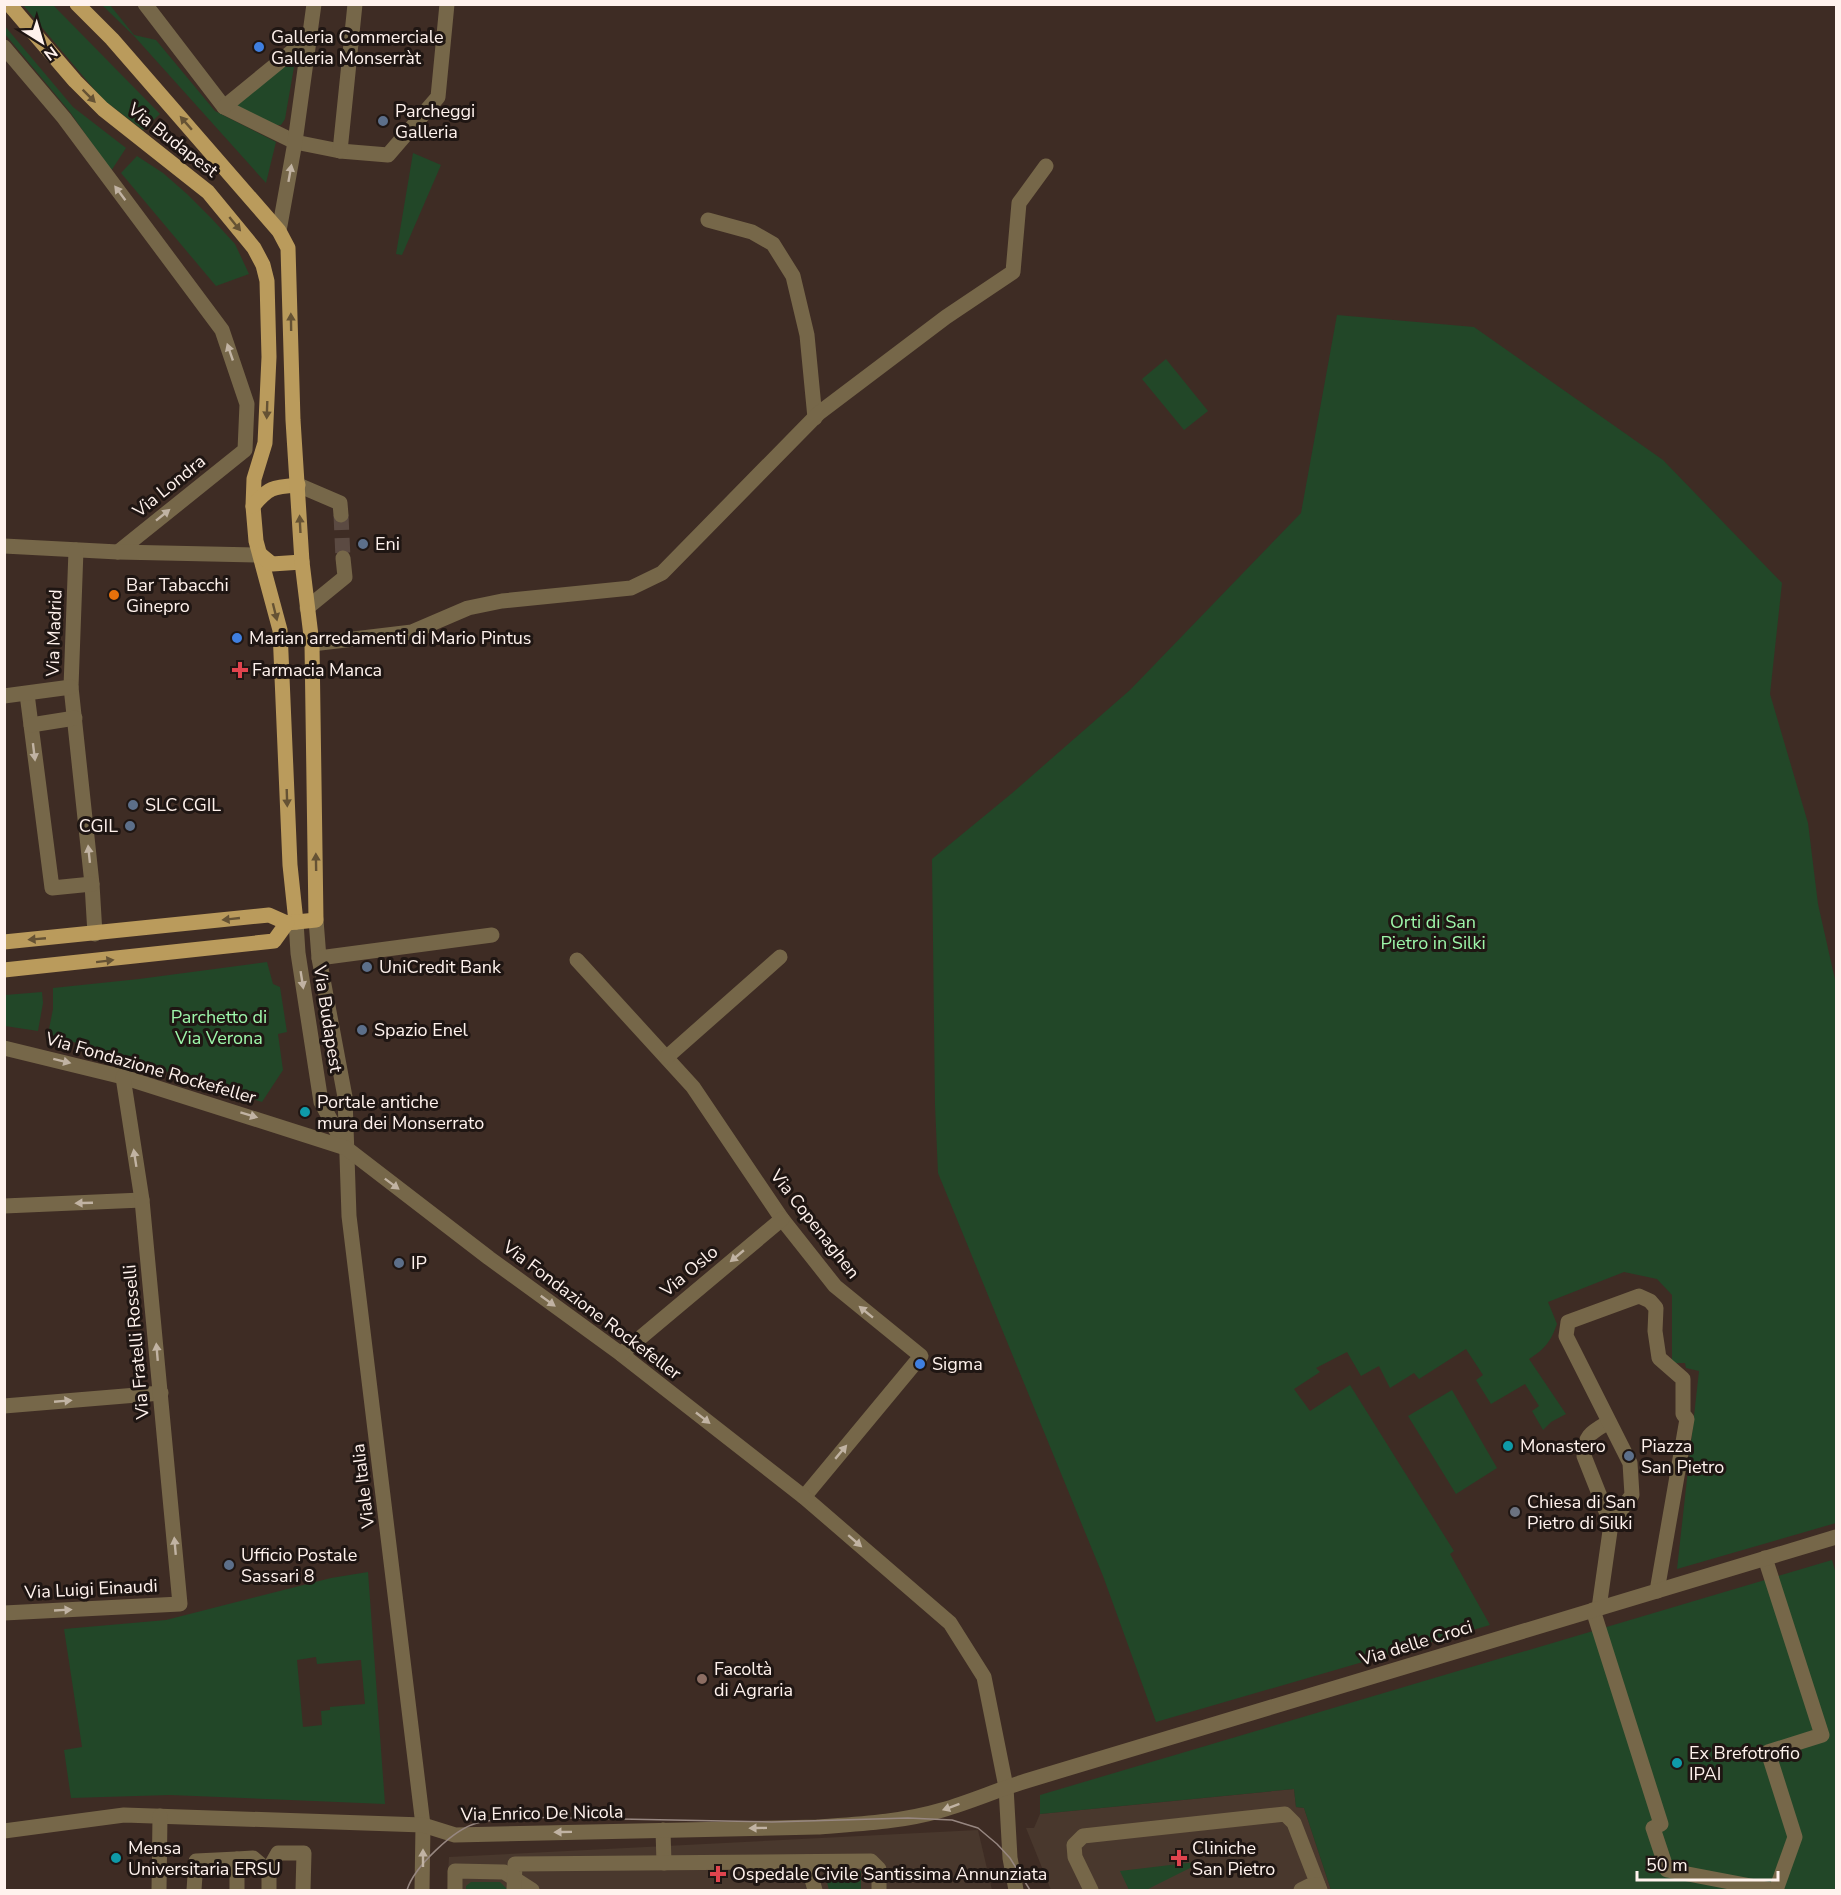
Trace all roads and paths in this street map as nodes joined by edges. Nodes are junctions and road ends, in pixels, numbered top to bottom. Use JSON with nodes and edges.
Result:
{"nodes":[{"id":1,"x":9,"y":4,"type":"edge"},
{"id":2,"x":77,"y":4,"type":"edge"},
{"id":3,"x":145,"y":4,"type":"edge"},
{"id":4,"x":314,"y":4,"type":"edge"},
{"id":5,"x":355,"y":4,"type":"edge"},
{"id":6,"x":447,"y":4,"type":"edge"},
{"id":7,"x":311,"y":36,"type":"junction"},
{"id":8,"x":4,"y":47,"type":"edge"},
{"id":9,"x":224,"y":108,"type":"junction"},
{"id":10,"x":295,"y":142,"type":"junction"},
{"id":11,"x":340,"y":151,"type":"junction"},
{"id":12,"x":1046,"y":166,"type":"dead end"},
{"id":13,"x":708,"y":220,"type":"dead end"},
{"id":14,"x":279,"y":231,"type":"junction"},
{"id":15,"x":815,"y":418,"type":"junction"},
{"id":16,"x":298,"y":485,"type":"junction"},
{"id":17,"x":253,"y":506,"type":"junction"},
{"id":18,"x":341,"y":515,"type":"tunnel mouth"},
{"id":19,"x":4,"y":546,"type":"edge"},
{"id":20,"x":76,"y":550,"type":"junction"},
{"id":21,"x":118,"y":552,"type":"junction"},
{"id":22,"x":261,"y":555,"type":"junction"},
{"id":23,"x":343,"y":558,"type":"tunnel mouth"},
{"id":24,"x":302,"y":562,"type":"junction"},
{"id":25,"x":307,"y":608,"type":"junction"},
{"id":26,"x":312,"y":644,"type":"junction"},
{"id":27,"x":71,"y":687,"type":"junction"},
{"id":28,"x":27,"y":694,"type":"junction"},
{"id":29,"x":4,"y":696,"type":"edge"},
{"id":30,"x":75,"y":718,"type":"junction"},
{"id":31,"x":31,"y":725,"type":"junction"},
{"id":32,"x":92,"y":884,"type":"junction"},
{"id":33,"x":316,"y":920,"type":"junction"},
{"id":34,"x":291,"y":922,"type":"junction"},
{"id":35,"x":95,"y":934,"type":"junction"},
{"id":36,"x":492,"y":935,"type":"dead end"},
{"id":37,"x":4,"y":942,"type":"edge"},
{"id":38,"x":780,"y":957,"type":"dead end"},
{"id":39,"x":319,"y":958,"type":"junction"},
{"id":40,"x":577,"y":960,"type":"dead end"},
{"id":41,"x":4,"y":970,"type":"edge"},
{"id":42,"x":4,"y":1048,"type":"edge"},
{"id":43,"x":666,"y":1058,"type":"junction"},
{"id":44,"x":123,"y":1077,"type":"junction"},
{"id":45,"x":346,"y":1148,"type":"junction"},
{"id":46,"x":142,"y":1200,"type":"junction"},
{"id":47,"x":4,"y":1206,"type":"edge"},
{"id":48,"x":782,"y":1219,"type":"junction"},
{"id":49,"x":621,"y":1354,"type":"junction"},
{"id":50,"x":161,"y":1393,"type":"junction"},
{"id":51,"x":4,"y":1406,"type":"edge"},
{"id":52,"x":1609,"y":1422,"type":"junction"},
{"id":53,"x":804,"y":1497,"type":"junction"},
{"id":54,"x":1611,"y":1524,"type":"junction"},
{"id":55,"x":1836,"y":1537,"type":"edge"},
{"id":56,"x":1765,"y":1558,"type":"junction"},
{"id":57,"x":1657,"y":1591,"type":"junction"},
{"id":58,"x":180,"y":1604,"type":"joint"},
{"id":59,"x":1596,"y":1609,"type":"junction"},
{"id":60,"x":4,"y":1613,"type":"edge"},
{"id":61,"x":1006,"y":1787,"type":"junction"},
{"id":62,"x":160,"y":1816,"type":"junction"},
{"id":63,"x":423,"y":1825,"type":"junction"},
{"id":64,"x":663,"y":1830,"type":"junction"},
{"id":65,"x":4,"y":1831,"type":"edge"},
{"id":66,"x":237,"y":1859,"type":"junction"},
{"id":67,"x":807,"y":1862,"type":"junction"},
{"id":68,"x":664,"y":1863,"type":"junction"},
{"id":69,"x":260,"y":1864,"type":"dead end"},
{"id":70,"x":514,"y":1885,"type":"edge"},
{"id":71,"x":1312,"y":1888,"type":"edge"},
{"id":72,"x":159,"y":1890,"type":"edge"},
{"id":73,"x":194,"y":1890,"type":"edge"},
{"id":74,"x":237,"y":1890,"type":"edge"},
{"id":75,"x":268,"y":1890,"type":"edge"},
{"id":76,"x":303,"y":1890,"type":"edge"},
{"id":77,"x":422,"y":1890,"type":"edge"},
{"id":78,"x":455,"y":1890,"type":"edge"},
{"id":79,"x":532,"y":1890,"type":"edge"},
{"id":80,"x":815,"y":1890,"type":"edge"},
{"id":81,"x":879,"y":1890,"type":"edge"},
{"id":82,"x":1016,"y":1890,"type":"edge"},
{"id":83,"x":1091,"y":1890,"type":"edge"},
{"id":84,"x":1774,"y":1890,"type":"edge"}],
"edges":[{"from":1,"to":17,"type":"main road","name":"Via Budapest","one_way":true},
{"from":14,"to":2,"type":"main road","name":"Via Budapest","one_way":true},
{"from":3,"to":9,"type":"street"},
{"from":4,"to":7,"type":"street"},
{"from":5,"to":11,"type":"street"},
{"from":6,"to":11,"type":"street"},
{"from":7,"to":9,"type":"street"},
{"from":7,"to":10,"type":"street"},
{"from":21,"to":8,"type":"street","name":"Via Londra","one_way":true},
{"from":9,"to":10,"type":"street"},
{"from":10,"to":11,"type":"street"},
{"from":14,"to":10,"type":"street","one_way":true},
{"from":12,"to":15,"type":"street"},
{"from":13,"to":15,"type":"street"},
{"from":16,"to":14,"type":"main road","name":"Via Budapest","one_way":true},
{"from":15,"to":26,"type":"street"},
{"from":16,"to":17,"type":"main road"},
{"from":16,"to":18,"type":"street"},
{"from":24,"to":16,"type":"main road","name":"Via Budapest","one_way":true},
{"from":17,"to":22,"type":"main road","name":"Via Budapest"},
{"from":19,"to":20,"type":"street"},
{"from":20,"to":21,"type":"street"},
{"from":20,"to":27,"type":"street","name":"Via Madrid"},
{"from":21,"to":22,"type":"street"},
{"from":22,"to":24,"type":"main road"},
{"from":22,"to":34,"type":"main road","name":"Via Budapest","one_way":true},
{"from":23,"to":25,"type":"street"},
{"from":24,"to":25,"type":"main road","name":"Via Budapest"},
{"from":25,"to":26,"type":"main road","name":"Via Budapest"},
{"from":33,"to":26,"type":"main road","name":"Via Budapest","one_way":true},
{"from":27,"to":28,"type":"street","name":"Via Madrid"},
{"from":27,"to":30,"type":"street"},
{"from":28,"to":29,"type":"street","name":"Via Madrid"},
{"from":28,"to":31,"type":"street"},
{"from":30,"to":31,"type":"street"},
{"from":32,"to":30,"type":"street","one_way":true},
{"from":31,"to":32,"type":"street","one_way":true},
{"from":32,"to":35,"type":"street"},
{"from":33,"to":34,"type":"main road"},
{"from":33,"to":39,"type":"street","name":"Via Budapest"},
{"from":34,"to":35,"type":"main road","one_way":true},
{"from":41,"to":34,"type":"main road","one_way":true},
{"from":34,"to":45,"type":"street","name":"Via Budapest","one_way":true},
{"from":35,"to":37,"type":"main road","one_way":true},
{"from":36,"to":39,"type":"street"},
{"from":38,"to":43,"type":"street"},
{"from":39,"to":45,"type":"street","name":"Via Budapest"},
{"from":40,"to":43,"type":"street","name":"Via Copenaghen"},
{"from":42,"to":44,"type":"street","name":"Via Fondazione Rockefeller","one_way":true},
{"from":43,"to":48,"type":"street","name":"Via Copenaghen"},
{"from":44,"to":45,"type":"street","name":"Via Fondazione Rockefeller","one_way":true},
{"from":46,"to":44,"type":"street","name":"Via Fratelli Rosselli","one_way":true},
{"from":45,"to":49,"type":"street","name":"Via Fondazione Rockefeller","one_way":true},
{"from":45,"to":63,"type":"street","name":"Viale Italia"},
{"from":46,"to":47,"type":"street","one_way":true},
{"from":50,"to":46,"type":"street","name":"Via Fratelli Rosselli","one_way":true},
{"from":48,"to":49,"type":"street","name":"Via Oslo","one_way":true},
{"from":53,"to":48,"type":"street","name":"Via Copenaghen","one_way":true},
{"from":49,"to":53,"type":"street","name":"Via Fondazione Rockefeller","one_way":true},
{"from":51,"to":50,"type":"street","one_way":true},
{"from":58,"to":50,"type":"street","name":"Via Fratelli Rosselli","one_way":true},
{"from":52,"to":54,"type":"street"},
{"from":52,"to":54,"type":"street"},
{"from":52,"to":57,"type":"street"},
{"from":53,"to":61,"type":"street","name":"Via Fondazione Rockefeller","one_way":true},
{"from":54,"to":59,"type":"street"},
{"from":55,"to":56,"type":"street","name":"Via delle Croci"},
{"from":56,"to":57,"type":"street","name":"Via delle Croci"},
{"from":56,"to":84,"type":"street"},
{"from":57,"to":59,"type":"street","name":"Via delle Croci"},
{"from":60,"to":58,"type":"street","name":"Via Luigi Einaudi","one_way":true},
{"from":59,"to":61,"type":"street","name":"Via delle Croci"},
{"from":59,"to":84,"type":"street"},
{"from":61,"to":64,"type":"street","name":"Via Enrico De Nicola","one_way":true},
{"from":61,"to":82,"type":"street","name":"Via Fondazione Rockefeller"},
{"from":62,"to":63,"type":"street","name":"Via Enrico De Nicola"},
{"from":62,"to":65,"type":"street","name":"Via Enrico De Nicola"},
{"from":62,"to":72,"type":"street"},
{"from":64,"to":63,"type":"street","name":"Via Enrico De Nicola","one_way":true},
{"from":77,"to":63,"type":"street","name":"Viale Italia","one_way":true},
{"from":64,"to":68,"type":"street"},
{"from":66,"to":69,"type":"street"},
{"from":66,"to":73,"type":"street"},
{"from":66,"to":74,"type":"street"},
{"from":67,"to":68,"type":"street"},
{"from":67,"to":80,"type":"street"},
{"from":67,"to":81,"type":"street"},
{"from":68,"to":70,"type":"street"},
{"from":70,"to":78,"type":"street"},
{"from":70,"to":79,"type":"street"},
{"from":71,"to":83,"type":"street"},
{"from":75,"to":76,"type":"street"}]}
